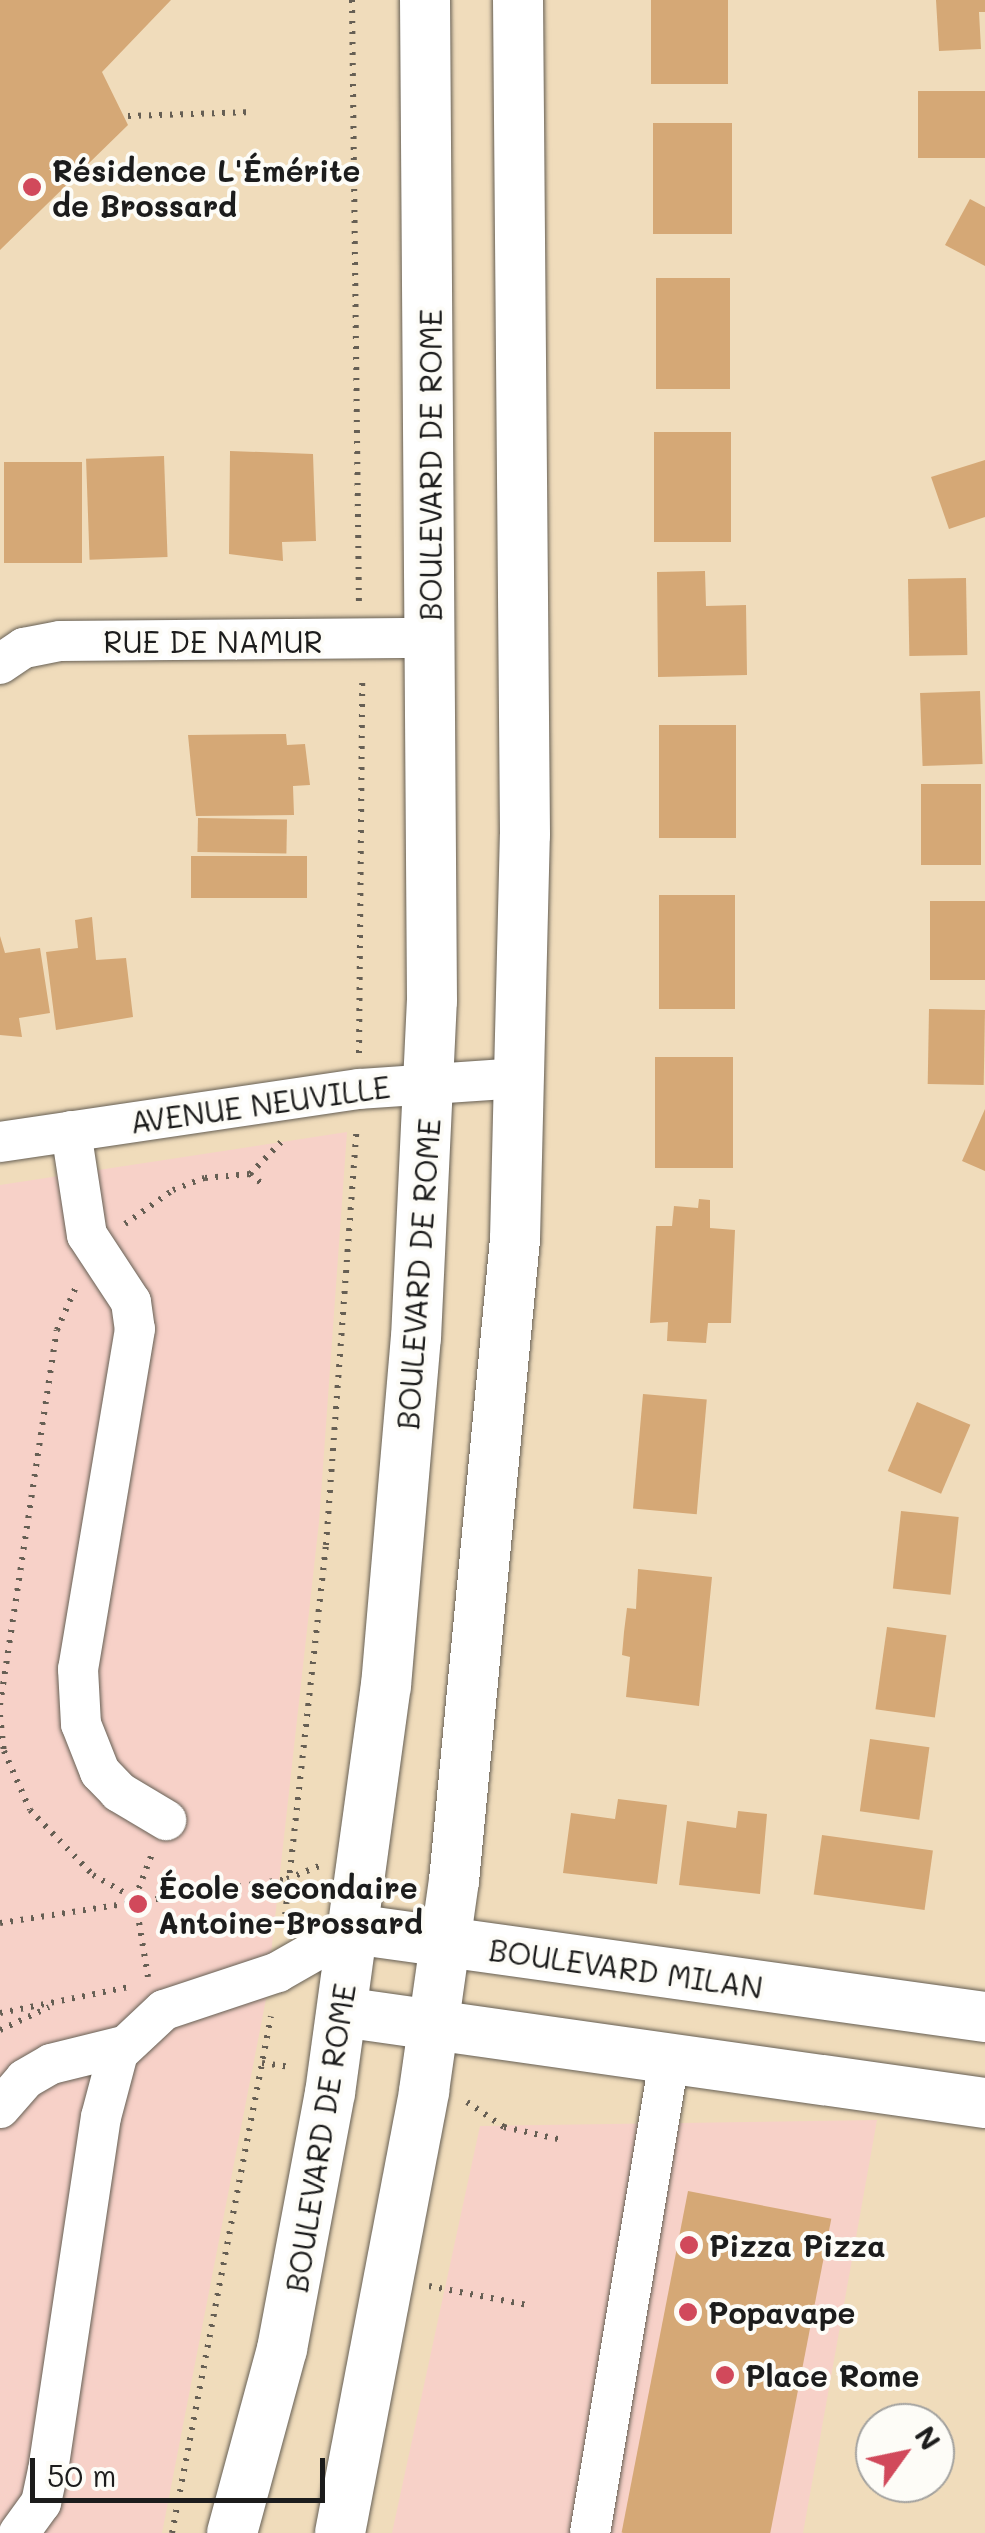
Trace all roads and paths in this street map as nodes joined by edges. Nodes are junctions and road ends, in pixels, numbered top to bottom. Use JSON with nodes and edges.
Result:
{"nodes":[{"id":1,"x":352,"y":0,"type":"edge"},
{"id":2,"x":425,"y":0,"type":"edge"},
{"id":3,"x":518,"y":0,"type":"edge"},
{"id":4,"x":254,"y":112,"type":"dead end"},
{"id":5,"x":128,"y":116,"type":"dead end"},
{"id":6,"x":359,"y":616,"type":"dead end"},
{"id":7,"x":432,"y":638,"type":"junction"},
{"id":8,"x":361,"y":662,"type":"dead end"},
{"id":9,"x":0,"y":664,"type":"edge"},
{"id":10,"x":358,"y":1052,"type":"dead end"},
{"id":11,"x":522,"y":1078,"type":"junction"},
{"id":12,"x":430,"y":1080,"type":"junction"},
{"id":13,"x":357,"y":1126,"type":"dead end"},
{"id":14,"x":71,"y":1131,"type":"junction"},
{"id":15,"x":287,"y":1137,"type":"dead end"},
{"id":16,"x":0,"y":1142,"type":"edge"},
{"id":17,"x":250,"y":1174,"type":"junction"},
{"id":18,"x":261,"y":1183,"type":"dead end"},
{"id":19,"x":116,"y":1232,"type":"dead end"},
{"id":20,"x":83,"y":1274,"type":"dead end"},
{"id":21,"x":0,"y":1705,"type":"edge"},
{"id":22,"x":0,"y":1714,"type":"edge"},
{"id":23,"x":166,"y":1820,"type":"dead end"},
{"id":24,"x":326,"y":1865,"type":"dead end"},
{"id":25,"x":286,"y":1878,"type":"junction"},
{"id":26,"x":135,"y":1898,"type":"junction"},
{"id":27,"x":0,"y":1922,"type":"edge"},
{"id":28,"x":353,"y":1929,"type":"junction"},
{"id":29,"x":446,"y":1943,"type":"junction"},
{"id":30,"x":278,"y":1972,"type":"junction"},
{"id":31,"x":148,"y":1978,"type":"dead end"},
{"id":32,"x":60,"y":2003,"type":"dead end"},
{"id":33,"x":342,"y":2012,"type":"junction"},
{"id":34,"x":985,"y":2016,"type":"edge"},
{"id":35,"x":434,"y":2026,"type":"junction"},
{"id":36,"x":0,"y":2030,"type":"edge"},
{"id":37,"x":124,"y":2046,"type":"junction"},
{"id":38,"x":669,"y":2061,"type":"junction"},
{"id":39,"x":262,"y":2063,"type":"junction"},
{"id":40,"x":298,"y":2067,"type":"dead end"},
{"id":41,"x":984,"y":2096,"type":"edge"},
{"id":42,"x":466,"y":2102,"type":"dead end"},
{"id":43,"x":0,"y":2108,"type":"edge"},
{"id":44,"x":562,"y":2140,"type":"dead end"},
{"id":45,"x":428,"y":2286,"type":"dead end"},
{"id":46,"x":528,"y":2305,"type":"dead end"},
{"id":47,"x":20,"y":2533,"type":"edge"},
{"id":48,"x":172,"y":2533,"type":"edge"},
{"id":49,"x":232,"y":2533,"type":"edge"},
{"id":50,"x":340,"y":2533,"type":"edge"},
{"id":51,"x":590,"y":2533,"type":"edge"}],
"edges":[{"from":1,"to":6,"type":"path"},
{"from":2,"to":7,"type":"main road","name":"BOULEVARD DE ROME"},
{"from":3,"to":11,"type":"main road"},
{"from":4,"to":5,"type":"path"},
{"from":7,"to":9,"type":"street","name":"RUE DE NAMUR"},
{"from":7,"to":12,"type":"main road","name":"BOULEVARD DE ROME"},
{"from":8,"to":10,"type":"path"},
{"from":11,"to":12,"type":"street","name":"AVENUE NEUVILLE"},
{"from":11,"to":29,"type":"main road"},
{"from":12,"to":14,"type":"street","name":"AVENUE NEUVILLE"},
{"from":12,"to":28,"type":"main road","name":"BOULEVARD DE ROME"},
{"from":13,"to":25,"type":"path"},
{"from":14,"to":16,"type":"street","name":"AVENUE NEUVILLE"},
{"from":14,"to":23,"type":"street"},
{"from":15,"to":17,"type":"path"},
{"from":17,"to":18,"type":"path"},
{"from":17,"to":19,"type":"path"},
{"from":20,"to":21,"type":"path"},
{"from":22,"to":26,"type":"path"},
{"from":24,"to":25,"type":"path"},
{"from":25,"to":26,"type":"path"},
{"from":25,"to":30,"type":"path"},
{"from":26,"to":27,"type":"path"},
{"from":26,"to":31,"type":"path"},
{"from":28,"to":29,"type":"main road","name":"BOULEVARD MILAN"},
{"from":28,"to":30,"type":"street"},
{"from":28,"to":33,"type":"main road","name":"BOULEVARD DE ROME"},
{"from":29,"to":34,"type":"main road","name":"BOULEVARD MILAN"},
{"from":29,"to":35,"type":"main road"},
{"from":30,"to":37,"type":"street"},
{"from":30,"to":39,"type":"path"},
{"from":32,"to":36,"type":"path"},
{"from":33,"to":35,"type":"main road"},
{"from":33,"to":49,"type":"main road","name":"BOULEVARD DE ROME"},
{"from":35,"to":38,"type":"main road"},
{"from":35,"to":50,"type":"main road"},
{"from":37,"to":43,"type":"street"},
{"from":37,"to":47,"type":"street"},
{"from":38,"to":41,"type":"main road"},
{"from":38,"to":51,"type":"street"},
{"from":39,"to":40,"type":"path"},
{"from":39,"to":48,"type":"path"},
{"from":42,"to":44,"type":"path"},
{"from":45,"to":46,"type":"path"}]}
